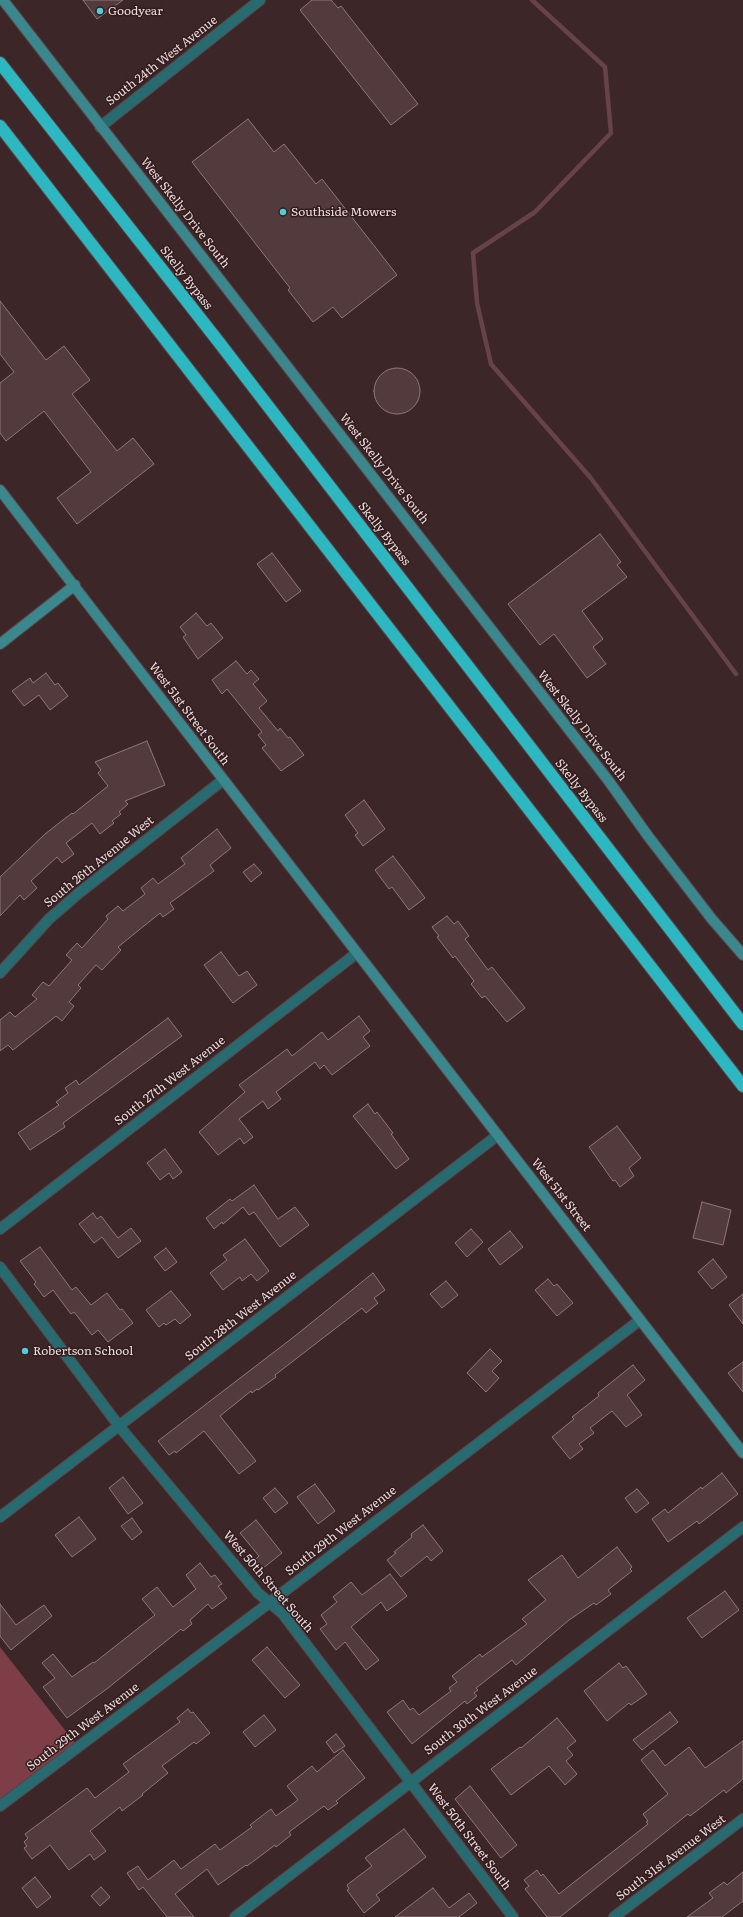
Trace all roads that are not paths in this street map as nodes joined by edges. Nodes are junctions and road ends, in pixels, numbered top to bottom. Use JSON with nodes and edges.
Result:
{"nodes":[{"id":1,"x":3,"y":0,"type":"edge"},
{"id":2,"x":260,"y":0,"type":"edge"},
{"id":3,"x":0,"y":63,"type":"edge"},
{"id":4,"x":0,"y":126,"type":"edge"},
{"id":5,"x":100,"y":127,"type":"junction"},
{"id":6,"x":0,"y":490,"type":"edge"},
{"id":7,"x":75,"y":586,"type":"junction"},
{"id":8,"x":0,"y":644,"type":"edge"},
{"id":9,"x":223,"y":780,"type":"junction"},
{"id":10,"x":357,"y":953,"type":"junction"},
{"id":11,"x":743,"y":955,"type":"edge"},
{"id":12,"x":0,"y":973,"type":"edge"},
{"id":13,"x":743,"y":1024,"type":"edge"},
{"id":14,"x":743,"y":1086,"type":"edge"},
{"id":15,"x":498,"y":1135,"type":"junction"},
{"id":16,"x":0,"y":1229,"type":"edge"},
{"id":17,"x":0,"y":1267,"type":"edge"},
{"id":18,"x":640,"y":1320,"type":"junction"},
{"id":19,"x":119,"y":1426,"type":"junction"},
{"id":20,"x":743,"y":1453,"type":"edge"},
{"id":21,"x":0,"y":1517,"type":"edge"},
{"id":22,"x":743,"y":1527,"type":"edge"},
{"id":23,"x":270,"y":1603,"type":"junction"},
{"id":24,"x":410,"y":1782,"type":"junction"},
{"id":25,"x":0,"y":1806,"type":"edge"},
{"id":26,"x":743,"y":1819,"type":"edge"},
{"id":27,"x":235,"y":1917,"type":"edge"},
{"id":28,"x":513,"y":1917,"type":"edge"},
{"id":29,"x":614,"y":1917,"type":"edge"}],
"edges":[{"from":1,"to":5,"type":"street","name":"West Skelly Drive South"},
{"from":2,"to":5,"type":"street","name":"South 24th West Avenue"},
{"from":3,"to":13,"type":"highway","name":"Skelly Bypass"},
{"from":4,"to":14,"type":"highway"},
{"from":5,"to":11,"type":"street","name":"West Skelly Drive South"},
{"from":6,"to":7,"type":"street","name":"West 51st Street South"},
{"from":7,"to":8,"type":"street"},
{"from":7,"to":9,"type":"street","name":"West 51st Street South"},
{"from":9,"to":10,"type":"street","name":"West 51st Street South"},
{"from":9,"to":12,"type":"street","name":"South 26th Avenue West"},
{"from":10,"to":15,"type":"street","name":"West 51st Street"},
{"from":10,"to":16,"type":"street","name":"South 27th West Avenue"},
{"from":15,"to":18,"type":"street","name":"West 51st Street"},
{"from":15,"to":19,"type":"street","name":"South 28th West Avenue"},
{"from":17,"to":19,"type":"street","name":"West 50th Street South"},
{"from":18,"to":20,"type":"street","name":"West 51st Street"},
{"from":18,"to":23,"type":"street","name":"South 29th West Avenue"},
{"from":19,"to":21,"type":"street","name":"South 28th West Avenue"},
{"from":19,"to":23,"type":"street","name":"West 50th Street South"},
{"from":22,"to":24,"type":"street","name":"South 30th West Avenue"},
{"from":23,"to":24,"type":"street","name":"West 50th Street South"},
{"from":23,"to":25,"type":"street","name":"South 29th West Avenue"},
{"from":24,"to":27,"type":"street","name":"South 30th West Avenue"},
{"from":24,"to":28,"type":"street","name":"West 50th Street South"},
{"from":26,"to":29,"type":"street","name":"South 31st Avenue West"}]}
